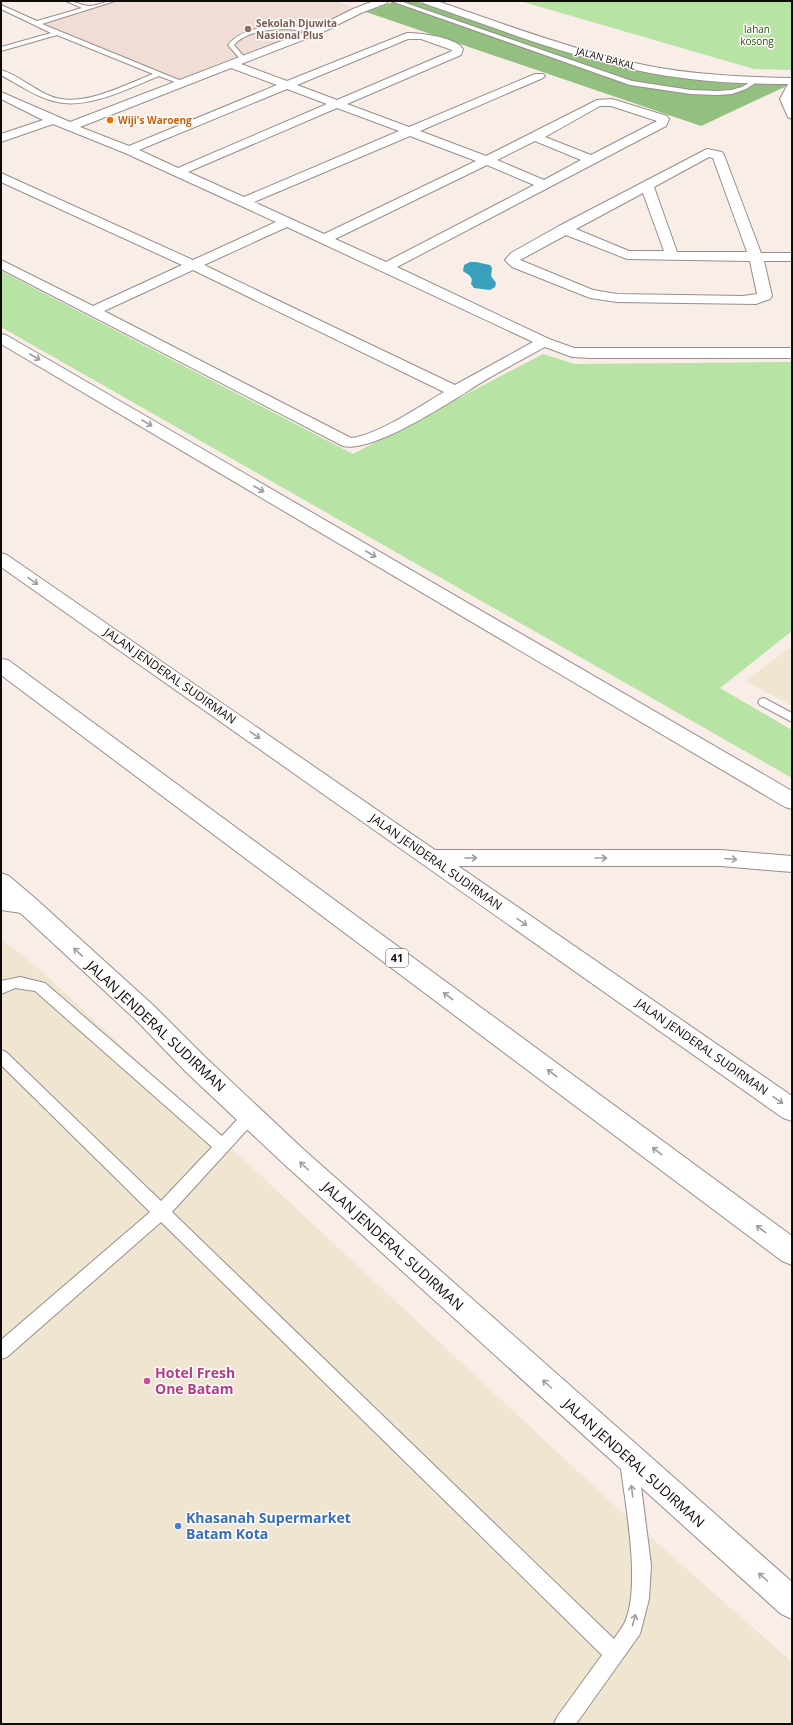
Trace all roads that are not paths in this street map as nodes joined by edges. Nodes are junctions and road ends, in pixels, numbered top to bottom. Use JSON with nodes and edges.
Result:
{"nodes":[{"id":1,"x":69,"y":1,"type":"edge"},
{"id":2,"x":112,"y":1,"type":"edge"},
{"id":3,"x":383,"y":1,"type":"edge"},
{"id":4,"x":394,"y":1,"type":"edge"},
{"id":5,"x":427,"y":1,"type":"edge"},
{"id":6,"x":7,"y":4,"type":"dead end"},
{"id":7,"x":87,"y":8,"type":"junction"},
{"id":8,"x":37,"y":24,"type":"junction"},
{"id":9,"x":317,"y":31,"type":"junction"},
{"id":10,"x":57,"y":33,"type":"junction"},
{"id":11,"x":1,"y":49,"type":"edge"},
{"id":12,"x":243,"y":59,"type":"junction"},
{"id":13,"x":230,"y":64,"type":"junction"},
{"id":14,"x":1,"y":72,"type":"edge"},
{"id":15,"x":159,"y":74,"type":"junction"},
{"id":16,"x":539,"y":76,"type":"dead end"},
{"id":17,"x":755,"y":80,"type":"junction"},
{"id":18,"x":792,"y":81,"type":"edge"},
{"id":19,"x":182,"y":83,"type":"junction"},
{"id":20,"x":288,"y":85,"type":"junction"},
{"id":21,"x":792,"y":86,"type":"edge"},
{"id":22,"x":1,"y":95,"type":"edge"},
{"id":23,"x":340,"y":104,"type":"junction"},
{"id":24,"x":790,"y":108,"type":"edge"},
{"id":25,"x":53,"y":120,"type":"junction"},
{"id":26,"x":71,"y":126,"type":"junction"},
{"id":27,"x":410,"y":131,"type":"junction"},
{"id":28,"x":535,"y":137,"type":"junction"},
{"id":29,"x":1,"y":138,"type":"edge"},
{"id":30,"x":129,"y":150,"type":"junction"},
{"id":31,"x":486,"y":160,"type":"junction"},
{"id":32,"x":591,"y":160,"type":"junction"},
{"id":33,"x":178,"y":172,"type":"junction"},
{"id":34,"x":1,"y":177,"type":"edge"},
{"id":35,"x":546,"y":185,"type":"junction"},
{"id":36,"x":647,"y":185,"type":"junction"},
{"id":37,"x":244,"y":202,"type":"junction"},
{"id":38,"x":287,"y":222,"type":"junction"},
{"id":39,"x":564,"y":229,"type":"junction"},
{"id":40,"x":324,"y":239,"type":"junction"},
{"id":41,"x":672,"y":256,"type":"junction"},
{"id":42,"x":756,"y":257,"type":"junction"},
{"id":43,"x":792,"y":257,"type":"edge"},
{"id":44,"x":1,"y":264,"type":"edge"},
{"id":45,"x":193,"y":265,"type":"junction"},
{"id":46,"x":386,"y":267,"type":"junction"},
{"id":47,"x":93,"y":311,"type":"junction"},
{"id":48,"x":1,"y":338,"type":"edge"},
{"id":49,"x":544,"y":342,"type":"junction"},
{"id":50,"x":792,"y":353,"type":"edge"},
{"id":51,"x":456,"y":392,"type":"junction"},
{"id":52,"x":1,"y":559,"type":"edge"},
{"id":53,"x":1,"y":664,"type":"edge"},
{"id":54,"x":764,"y":702,"type":"dead end"},
{"id":55,"x":792,"y":718,"type":"edge"},
{"id":56,"x":792,"y":801,"type":"edge"},
{"id":57,"x":432,"y":858,"type":"junction"},
{"id":58,"x":792,"y":864,"type":"edge"},
{"id":59,"x":1,"y":882,"type":"edge"},
{"id":60,"x":1,"y":901,"type":"edge"},
{"id":61,"x":28,"y":905,"type":"junction"},
{"id":62,"x":1,"y":988,"type":"edge"},
{"id":63,"x":1,"y":1056,"type":"edge"},
{"id":64,"x":792,"y":1110,"type":"edge"},
{"id":65,"x":252,"y":1115,"type":"junction"},
{"id":66,"x":222,"y":1146,"type":"junction"},
{"id":67,"x":161,"y":1212,"type":"junction"},
{"id":68,"x":792,"y":1252,"type":"edge"},
{"id":69,"x":1,"y":1351,"type":"edge"},
{"id":70,"x":628,"y":1457,"type":"junction"},
{"id":71,"x":792,"y":1603,"type":"edge"},
{"id":72,"x":615,"y":1654,"type":"junction"},
{"id":73,"x":564,"y":1724,"type":"edge"}],
"edges":[{"from":1,"to":7,"type":"lane"},
{"from":2,"to":7,"type":"lane"},
{"from":3,"to":9,"type":"main road"},
{"from":4,"to":17,"type":"lane"},
{"from":5,"to":17,"type":"main road","name":"JALAN BAKAL"},
{"from":6,"to":8,"type":"lane"},
{"from":7,"to":8,"type":"lane"},
{"from":8,"to":10,"type":"lane"},
{"from":9,"to":12,"type":"main road"},
{"from":9,"to":12,"type":"lane"},
{"from":10,"to":11,"type":"lane"},
{"from":10,"to":15,"type":"lane"},
{"from":12,"to":13,"type":"main road"},
{"from":13,"to":19,"type":"main road"},
{"from":13,"to":20,"type":"main road"},
{"from":14,"to":15,"type":"lane"},
{"from":15,"to":19,"type":"lane"},
{"from":16,"to":27,"type":"main road"},
{"from":17,"to":18,"type":"main road","name":"JALAN BAKAL"},
{"from":19,"to":26,"type":"main road"},
{"from":20,"to":23,"type":"main road"},
{"from":20,"to":23,"type":"main road"},
{"from":20,"to":30,"type":"main road"},
{"from":21,"to":24,"type":"main road"},
{"from":22,"to":25,"type":"main road"},
{"from":23,"to":27,"type":"main road"},
{"from":23,"to":33,"type":"main road"},
{"from":25,"to":26,"type":"main road"},
{"from":25,"to":29,"type":"main road"},
{"from":26,"to":30,"type":"main road"},
{"from":27,"to":31,"type":"main road"},
{"from":27,"to":37,"type":"main road"},
{"from":28,"to":31,"type":"main road"},
{"from":28,"to":32,"type":"main road"},
{"from":28,"to":32,"type":"main road"},
{"from":30,"to":33,"type":"main road"},
{"from":31,"to":35,"type":"main road"},
{"from":31,"to":40,"type":"main road"},
{"from":32,"to":35,"type":"main road"},
{"from":33,"to":37,"type":"main road"},
{"from":34,"to":45,"type":"main road"},
{"from":35,"to":46,"type":"main road"},
{"from":36,"to":39,"type":"main road"},
{"from":36,"to":41,"type":"main road"},
{"from":36,"to":42,"type":"main road"},
{"from":37,"to":38,"type":"main road"},
{"from":38,"to":40,"type":"main road"},
{"from":38,"to":45,"type":"main road"},
{"from":39,"to":41,"type":"main road"},
{"from":39,"to":42,"type":"main road"},
{"from":40,"to":46,"type":"main road"},
{"from":41,"to":42,"type":"main road"},
{"from":42,"to":43,"type":"main road"},
{"from":44,"to":47,"type":"main road"},
{"from":45,"to":47,"type":"main road"},
{"from":45,"to":51,"type":"main road"},
{"from":46,"to":49,"type":"main road"},
{"from":47,"to":51,"type":"main road"},
{"from":48,"to":56,"type":"main road","one_way":true},
{"from":49,"to":50,"type":"main road"},
{"from":49,"to":51,"type":"main road"},
{"from":52,"to":57,"type":"main road","name":"JALAN JENDERAL SUDIRMAN","one_way":true},
{"from":68,"to":53,"type":"main road","number":"41","one_way":true},
{"from":54,"to":55,"type":"lane"},
{"from":57,"to":58,"type":"main road","one_way":true},
{"from":57,"to":64,"type":"main road","name":"JALAN JENDERAL SUDIRMAN","one_way":true},
{"from":59,"to":61,"type":"main road","name":"JALAN JENDERAL SUDIRMAN"},
{"from":60,"to":61,"type":"main road"},
{"from":65,"to":61,"type":"main road","name":"JALAN JENDERAL SUDIRMAN","one_way":true},
{"from":62,"to":66,"type":"lane"},
{"from":63,"to":67,"type":"lane"},
{"from":65,"to":66,"type":"lane"},
{"from":70,"to":65,"type":"main road","name":"JALAN JENDERAL SUDIRMAN","one_way":true},
{"from":66,"to":67,"type":"lane"},
{"from":67,"to":69,"type":"lane"},
{"from":67,"to":72,"type":"lane"},
{"from":71,"to":70,"type":"main road","name":"JALAN JENDERAL SUDIRMAN","one_way":true},
{"from":72,"to":70,"type":"lane","one_way":true},
{"from":72,"to":73,"type":"lane"}]}
